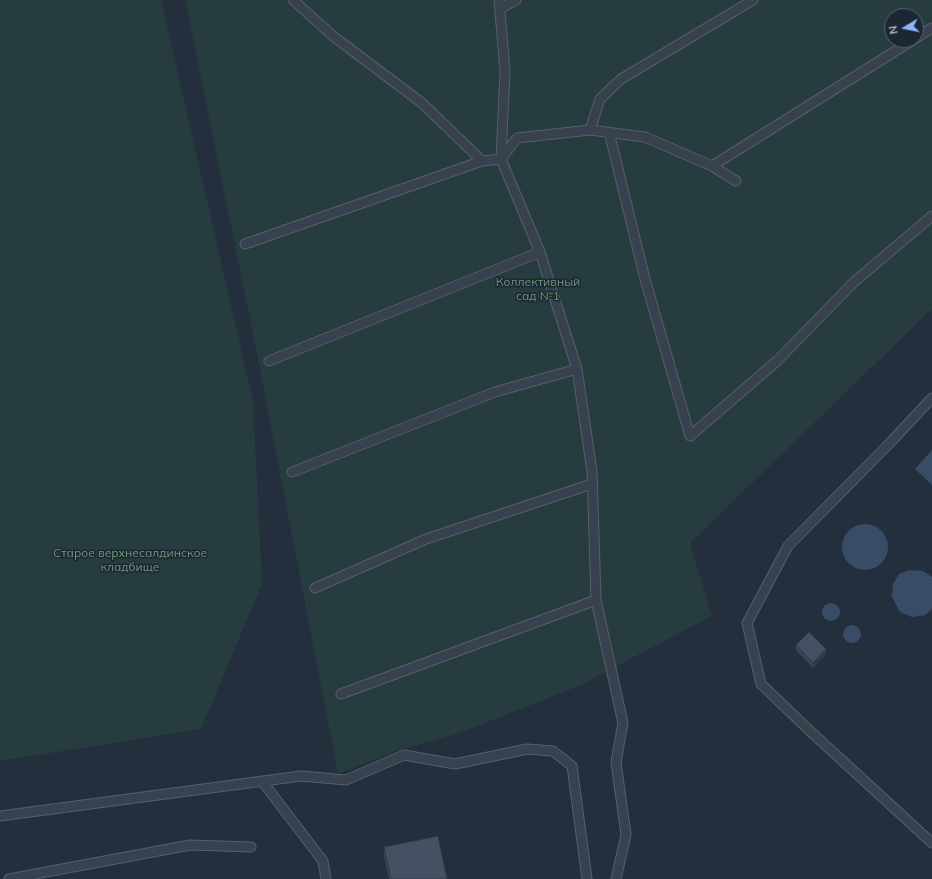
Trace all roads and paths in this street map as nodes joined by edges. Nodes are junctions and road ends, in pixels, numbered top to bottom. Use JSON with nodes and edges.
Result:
{"nodes":[{"id":1,"x":293,"y":0,"type":"edge"},
{"id":2,"x":516,"y":0,"type":"edge"},
{"id":3,"x":753,"y":0,"type":"edge"},
{"id":4,"x":500,"y":4,"type":"edge"},
{"id":5,"x":900,"y":48,"type":"edge"},
{"id":6,"x":590,"y":130,"type":"junction"},
{"id":7,"x":609,"y":132,"type":"junction"},
{"id":8,"x":501,"y":159,"type":"junction"},
{"id":9,"x":482,"y":161,"type":"junction"},
{"id":10,"x":712,"y":166,"type":"junction"},
{"id":11,"x":736,"y":181,"type":"dead end"},
{"id":12,"x":932,"y":216,"type":"edge"},
{"id":13,"x":245,"y":244,"type":"dead end"},
{"id":14,"x":540,"y":252,"type":"junction"},
{"id":15,"x":269,"y":361,"type":"dead end"},
{"id":16,"x":577,"y":369,"type":"junction"},
{"id":17,"x":932,"y":398,"type":"edge"},
{"id":18,"x":292,"y":472,"type":"dead end"},
{"id":19,"x":592,"y":484,"type":"junction"},
{"id":20,"x":315,"y":588,"type":"dead end"},
{"id":21,"x":596,"y":600,"type":"junction"},
{"id":22,"x":341,"y":694,"type":"dead end"},
{"id":23,"x":262,"y":781,"type":"junction"},
{"id":24,"x":0,"y":816,"type":"edge"},
{"id":25,"x":932,"y":843,"type":"edge"},
{"id":26,"x":251,"y":847,"type":"dead end"},
{"id":27,"x":10,"y":879,"type":"edge"},
{"id":28,"x":326,"y":879,"type":"edge"},
{"id":29,"x":587,"y":879,"type":"edge"},
{"id":30,"x":616,"y":879,"type":"edge"}],
"edges":[{"from":1,"to":9,"type":"lane"},
{"from":2,"to":4,"type":"lane"},
{"from":3,"to":6,"type":"lane"},
{"from":4,"to":8,"type":"lane"},
{"from":5,"to":10,"type":"lane"},
{"from":6,"to":7,"type":"lane"},
{"from":6,"to":8,"type":"lane"},
{"from":7,"to":10,"type":"lane"},
{"from":7,"to":12,"type":"lane"},
{"from":8,"to":9,"type":"lane"},
{"from":8,"to":14,"type":"lane"},
{"from":9,"to":13,"type":"lane"},
{"from":10,"to":11,"type":"lane"},
{"from":14,"to":15,"type":"lane"},
{"from":14,"to":16,"type":"lane"},
{"from":16,"to":18,"type":"lane"},
{"from":16,"to":19,"type":"lane"},
{"from":17,"to":25,"type":"lane"},
{"from":19,"to":20,"type":"lane"},
{"from":19,"to":21,"type":"lane"},
{"from":21,"to":22,"type":"lane"},
{"from":21,"to":30,"type":"lane"},
{"from":23,"to":24,"type":"lane"},
{"from":23,"to":28,"type":"lane"},
{"from":23,"to":29,"type":"lane"},
{"from":26,"to":27,"type":"lane"}]}
